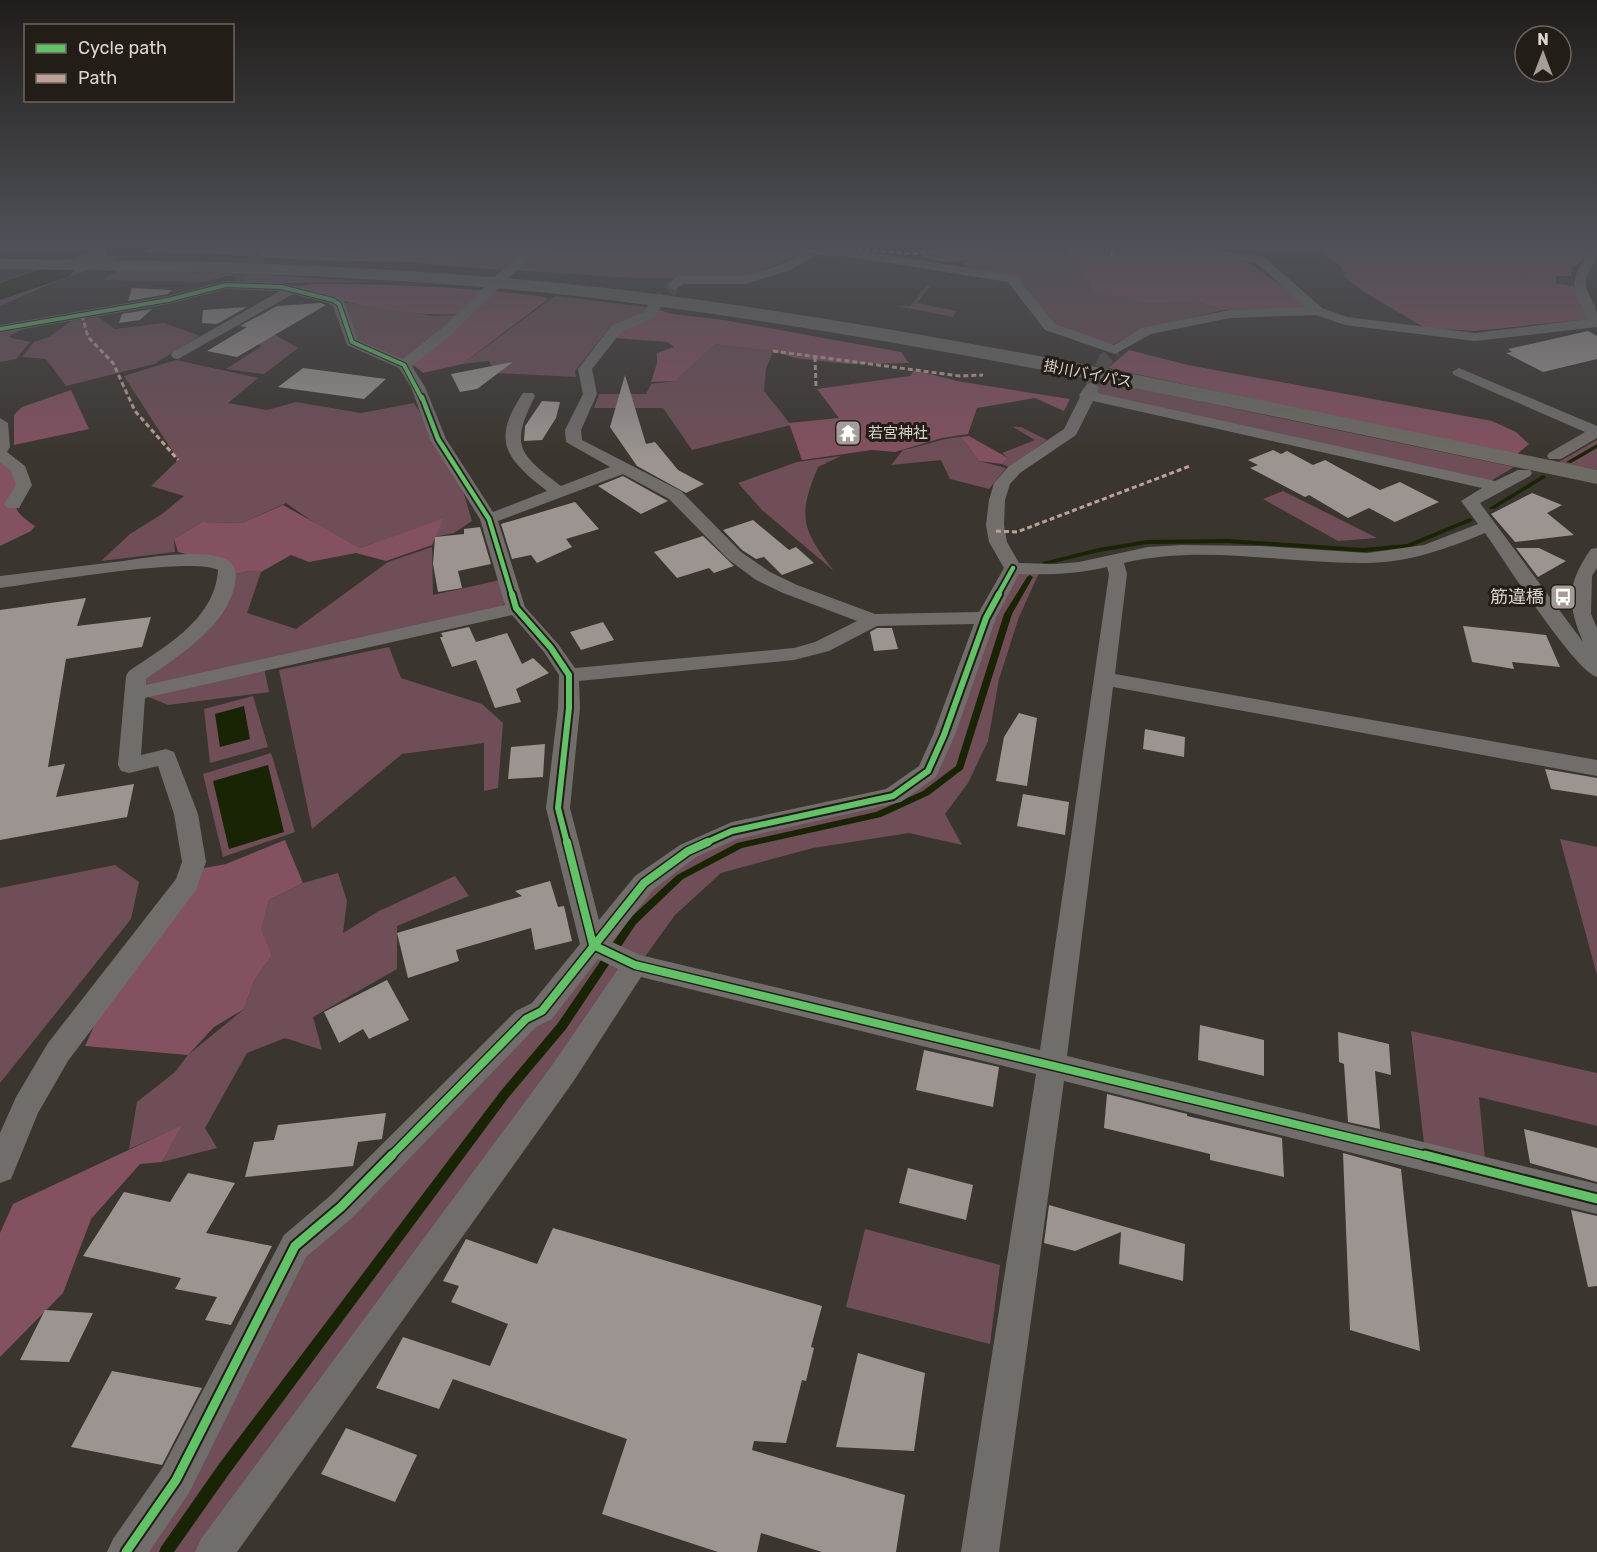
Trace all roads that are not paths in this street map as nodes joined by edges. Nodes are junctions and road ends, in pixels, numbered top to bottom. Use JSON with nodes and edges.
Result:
{"nodes":[{"id":1,"x":84,"y":314,"type":"edge"},
{"id":2,"x":249,"y":314,"type":"edge"},
{"id":3,"x":343,"y":314,"type":"edge"},
{"id":4,"x":465,"y":314,"type":"edge"},
{"id":5,"x":649,"y":314,"type":"tunnel mouth"},
{"id":6,"x":749,"y":314,"type":"edge"},
{"id":7,"x":1040,"y":314,"type":"edge"},
{"id":8,"x":1228,"y":314,"type":"edge"},
{"id":9,"x":1329,"y":314,"type":"edge"},
{"id":10,"x":1597,"y":323,"type":"edge"},
{"id":11,"x":0,"y":329,"type":"edge"},
{"id":12,"x":178,"y":355,"type":"dead end"},
{"id":13,"x":404,"y":365,"type":"junction"},
{"id":14,"x":1459,"y":372,"type":"dead end"},
{"id":15,"x":528,"y":396,"type":"dead end"},
{"id":16,"x":0,"y":423,"type":"edge"},
{"id":17,"x":1597,"y":432,"type":"edge"},
{"id":18,"x":0,"y":452,"type":"edge"},
{"id":19,"x":1555,"y":456,"type":"dead end"},
{"id":20,"x":621,"y":469,"type":"junction"},
{"id":21,"x":1524,"y":473,"type":"dead end"},
{"id":22,"x":1597,"y":477,"type":"edge"},
{"id":23,"x":1499,"y":487,"type":"junction"},
{"id":24,"x":560,"y":492,"type":"junction"},
{"id":25,"x":13,"y":504,"type":"dead end"},
{"id":26,"x":489,"y":519,"type":"junction"},
{"id":27,"x":1487,"y":526,"type":"junction"},
{"id":28,"x":1597,"y":553,"type":"edge"},
{"id":29,"x":1114,"y":560,"type":"junction"},
{"id":30,"x":1013,"y":568,"type":"junction"},
{"id":31,"x":0,"y":582,"type":"edge"},
{"id":32,"x":516,"y":608,"type":"junction"},
{"id":33,"x":986,"y":618,"type":"junction"},
{"id":34,"x":873,"y":620,"type":"junction"},
{"id":35,"x":1597,"y":651,"type":"edge"},
{"id":36,"x":1597,"y":669,"type":"edge"},
{"id":37,"x":569,"y":675,"type":"junction"},
{"id":38,"x":1104,"y":679,"type":"junction"},
{"id":39,"x":134,"y":694,"type":"junction"},
{"id":40,"x":1597,"y":768,"type":"edge"},
{"id":41,"x":597,"y":947,"type":"junction"},
{"id":42,"x":635,"y":965,"type":"junction"},
{"id":43,"x":1052,"y":1064,"type":"junction"},
{"id":44,"x":0,"y":1169,"type":"edge"},
{"id":45,"x":1597,"y":1199,"type":"edge"},
{"id":46,"x":126,"y":1552,"type":"edge"},
{"id":47,"x":214,"y":1552,"type":"edge"},
{"id":48,"x":980,"y":1552,"type":"edge"}],
"edges":[{"from":1,"to":11,"type":"street"},
{"from":2,"to":12,"type":"street"},
{"from":3,"to":13,"type":"street"},
{"from":4,"to":13,"type":"street"},
{"from":5,"to":20,"type":"street"},
{"from":6,"to":22,"type":"highway","name":"掛川バイパス"},
{"from":7,"to":8,"type":"street"},
{"from":9,"to":10,"type":"street"},
{"from":13,"to":26,"type":"street"},
{"from":14,"to":17,"type":"street"},
{"from":15,"to":24,"type":"street"},
{"from":16,"to":18,"type":"street"},
{"from":17,"to":19,"type":"street"},
{"from":18,"to":25,"type":"street"},
{"from":20,"to":24,"type":"street"},
{"from":20,"to":34,"type":"street"},
{"from":21,"to":23,"type":"street"},
{"from":23,"to":27,"type":"street"},
{"from":23,"to":30,"type":"street"},
{"from":24,"to":26,"type":"street"},
{"from":26,"to":32,"type":"street"},
{"from":27,"to":29,"type":"street"},
{"from":27,"to":36,"type":"street"},
{"from":28,"to":35,"type":"street"},
{"from":29,"to":30,"type":"street"},
{"from":29,"to":38,"type":"street"},
{"from":30,"to":33,"type":"street"},
{"from":31,"to":39,"type":"street"},
{"from":32,"to":37,"type":"street"},
{"from":32,"to":39,"type":"street"},
{"from":33,"to":34,"type":"street"},
{"from":33,"to":41,"type":"street"},
{"from":34,"to":37,"type":"street"},
{"from":37,"to":41,"type":"street"},
{"from":38,"to":40,"type":"street"},
{"from":38,"to":43,"type":"street"},
{"from":39,"to":44,"type":"street"},
{"from":41,"to":42,"type":"street"},
{"from":41,"to":46,"type":"street"},
{"from":42,"to":43,"type":"street"},
{"from":42,"to":47,"type":"street"},
{"from":43,"to":45,"type":"street"},
{"from":43,"to":48,"type":"street"}]}
